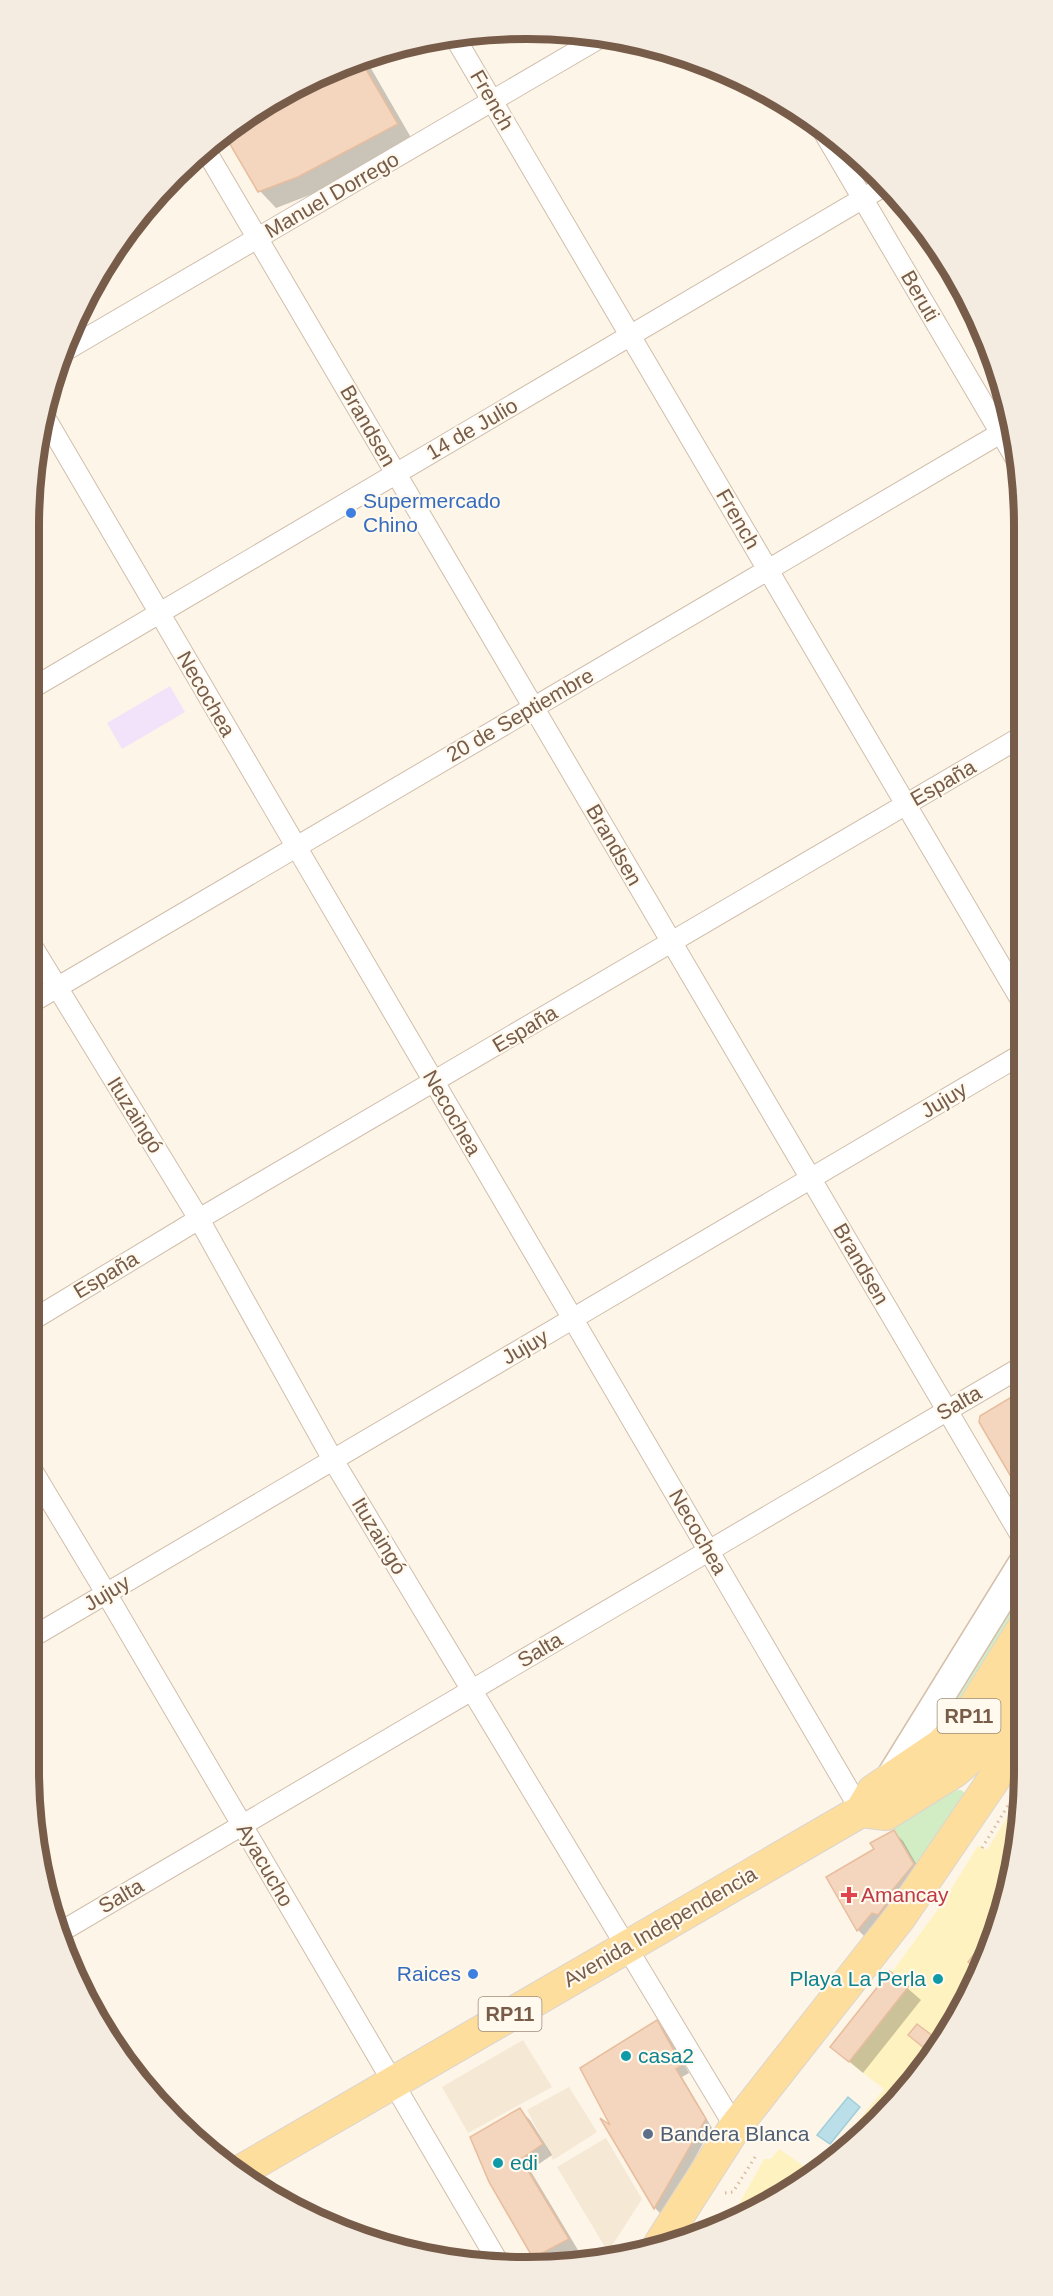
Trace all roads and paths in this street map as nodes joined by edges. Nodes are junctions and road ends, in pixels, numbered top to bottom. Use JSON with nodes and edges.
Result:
{"nodes":[{"id":1,"x":591,"y":43,"type":"edge"},
{"id":2,"x":459,"y":44,"type":"edge"},
{"id":3,"x":492,"y":101,"type":"junction"},
{"id":4,"x":833,"y":148,"type":"edge"},
{"id":5,"x":209,"y":156,"type":"edge"},
{"id":6,"x":878,"y":190,"type":"edge"},
{"id":7,"x":863,"y":199,"type":"junction"},
{"id":8,"x":258,"y":238,"type":"junction"},
{"id":9,"x":630,"y":335,"type":"junction"},
{"id":10,"x":74,"y":345,"type":"edge"},
{"id":11,"x":50,"y":425,"type":"edge"},
{"id":12,"x":1004,"y":427,"type":"edge"},
{"id":13,"x":1005,"y":431,"type":"edge"},
{"id":14,"x":396,"y":473,"type":"junction"},
{"id":15,"x":768,"y":570,"type":"junction"},
{"id":16,"x":159,"y":613,"type":"junction"},
{"id":17,"x":39,"y":684,"type":"edge"},
{"id":18,"x":533,"y":707,"type":"junction"},
{"id":19,"x":1014,"y":741,"type":"edge"},
{"id":20,"x":906,"y":805,"type":"junction"},
{"id":21,"x":296,"y":847,"type":"junction"},
{"id":22,"x":672,"y":943,"type":"junction"},
{"id":23,"x":39,"y":959,"type":"edge"},
{"id":24,"x":56,"y":988,"type":"junction"},
{"id":25,"x":1014,"y":988,"type":"edge"},
{"id":26,"x":39,"y":998,"type":"edge"},
{"id":27,"x":1014,"y":1059,"type":"edge"},
{"id":28,"x":434,"y":1083,"type":"junction"},
{"id":29,"x":811,"y":1178,"type":"junction"},
{"id":30,"x":199,"y":1219,"type":"junction"},
{"id":31,"x":39,"y":1315,"type":"edge"},
{"id":32,"x":573,"y":1319,"type":"junction"},
{"id":33,"x":1014,"y":1371,"type":"edge"},
{"id":34,"x":947,"y":1410,"type":"junction"},
{"id":35,"x":333,"y":1460,"type":"junction"},
{"id":36,"x":39,"y":1483,"type":"edge"},
{"id":37,"x":1014,"y":1523,"type":"edge"},
{"id":38,"x":708,"y":1550,"type":"junction"},
{"id":39,"x":1014,"y":1577,"type":"edge"},
{"id":40,"x":106,"y":1593,"type":"junction"},
{"id":41,"x":39,"y":1633,"type":"edge"},
{"id":42,"x":1014,"y":1643,"type":"edge"},
{"id":43,"x":472,"y":1691,"type":"junction"},
{"id":44,"x":1014,"y":1700,"type":"edge"},
{"id":45,"x":1014,"y":1760,"type":"edge"},
{"id":46,"x":1014,"y":1764,"type":"edge"},
{"id":47,"x":888,"y":1781,"type":"junction"},
{"id":48,"x":934,"y":1785,"type":"junction"},
{"id":49,"x":1009,"y":1804,"type":"dead end"},
{"id":50,"x":861,"y":1811,"type":"junction"},
{"id":51,"x":242,"y":1825,"type":"junction"},
{"id":52,"x":982,"y":1848,"type":"dead end"},
{"id":53,"x":66,"y":1929,"type":"edge"},
{"id":54,"x":627,"y":1945,"type":"junction"},
{"id":55,"x":392,"y":2082,"type":"junction"},
{"id":56,"x":735,"y":2127,"type":"junction"},
{"id":57,"x":757,"y":2154,"type":"dead end"},
{"id":58,"x":246,"y":2168,"type":"edge"},
{"id":59,"x":725,"y":2193,"type":"dead end"},
{"id":60,"x":665,"y":2236,"type":"edge"},
{"id":61,"x":495,"y":2256,"type":"edge"}],
"edges":[{"from":1,"to":3,"type":"street","name":"Manuel Dorrego"},
{"from":2,"to":3,"type":"street","name":"French"},
{"from":3,"to":8,"type":"street","name":"Manuel Dorrego"},
{"from":3,"to":9,"type":"street","name":"French"},
{"from":4,"to":7,"type":"street","name":"Beruti"},
{"from":5,"to":8,"type":"street","name":"Brandsen"},
{"from":6,"to":7,"type":"street","name":"14 de Julio"},
{"from":7,"to":9,"type":"street","name":"14 de Julio"},
{"from":7,"to":12,"type":"street","name":"Beruti"},
{"from":8,"to":10,"type":"street","name":"Manuel Dorrego"},
{"from":8,"to":14,"type":"street","name":"Brandsen"},
{"from":9,"to":14,"type":"street","name":"14 de Julio"},
{"from":9,"to":15,"type":"street","name":"French"},
{"from":11,"to":16,"type":"street","name":"Necochea"},
{"from":13,"to":15,"type":"street","name":"20 de Septiembre"},
{"from":14,"to":16,"type":"street","name":"14 de Julio"},
{"from":14,"to":18,"type":"street","name":"Brandsen"},
{"from":15,"to":18,"type":"street","name":"20 de Septiembre"},
{"from":15,"to":20,"type":"street","name":"French"},
{"from":16,"to":17,"type":"street","name":"14 de Julio"},
{"from":16,"to":21,"type":"street","name":"Necochea"},
{"from":18,"to":21,"type":"street","name":"20 de Septiembre"},
{"from":18,"to":22,"type":"street","name":"Brandsen"},
{"from":19,"to":20,"type":"street","name":"España"},
{"from":20,"to":22,"type":"street","name":"España"},
{"from":20,"to":25,"type":"street","name":"French"},
{"from":21,"to":24,"type":"street","name":"20 de Septiembre"},
{"from":21,"to":28,"type":"street","name":"Necochea"},
{"from":22,"to":28,"type":"street","name":"España"},
{"from":22,"to":29,"type":"street","name":"Brandsen"},
{"from":23,"to":24,"type":"street","name":"Ituzaingó"},
{"from":24,"to":26,"type":"street","name":"20 de Septiembre"},
{"from":24,"to":30,"type":"street","name":"Ituzaingó"},
{"from":27,"to":29,"type":"street","name":"Jujuy"},
{"from":28,"to":30,"type":"street","name":"España"},
{"from":28,"to":32,"type":"street","name":"Necochea"},
{"from":29,"to":32,"type":"street","name":"Jujuy"},
{"from":29,"to":34,"type":"street","name":"Brandsen"},
{"from":30,"to":31,"type":"street","name":"España"},
{"from":30,"to":35,"type":"street","name":"Ituzaingó"},
{"from":32,"to":35,"type":"street","name":"Jujuy"},
{"from":32,"to":38,"type":"street","name":"Necochea"},
{"from":33,"to":34,"type":"street","name":"Salta"},
{"from":34,"to":37,"type":"street","name":"Brandsen"},
{"from":34,"to":38,"type":"street","name":"Salta"},
{"from":35,"to":40,"type":"street","name":"Jujuy"},
{"from":35,"to":43,"type":"street","name":"Ituzaingó"},
{"from":36,"to":40,"type":"street","name":"Ayacucho"},
{"from":38,"to":43,"type":"street","name":"Salta"},
{"from":38,"to":50,"type":"street","name":"Necochea"},
{"from":39,"to":47,"type":"main road"},
{"from":40,"to":41,"type":"street","name":"Jujuy"},
{"from":40,"to":51,"type":"street","name":"Ayacucho"},
{"from":42,"to":47,"type":"main road","number":"RP11"},
{"from":43,"to":51,"type":"street","name":"Salta"},
{"from":43,"to":54,"type":"street","name":"Ituzaingó"},
{"from":44,"to":48,"type":"main road","number":"RP11"},
{"from":45,"to":48,"type":"main road"},
{"from":46,"to":56,"type":"main road","number":"RP11"},
{"from":47,"to":50,"type":"main road","number":"RP11"},
{"from":48,"to":50,"type":"main road","number":"RP11"},
{"from":49,"to":52,"type":"path"},
{"from":50,"to":54,"type":"main road","name":"Avenida Independencia","number":"RP11"},
{"from":51,"to":53,"type":"street","name":"Salta"},
{"from":51,"to":55,"type":"street","name":"Ayacucho"},
{"from":54,"to":55,"type":"main road","name":"Avenida Independencia","number":"RP11"},
{"from":54,"to":56,"type":"street","name":"Ituzaingó"},
{"from":55,"to":58,"type":"main road","name":"Avenida Independencia","number":"RP11"},
{"from":55,"to":61,"type":"street","name":"Ayacucho"},
{"from":56,"to":60,"type":"main road","number":"RP11"},
{"from":57,"to":59,"type":"path"}]}
